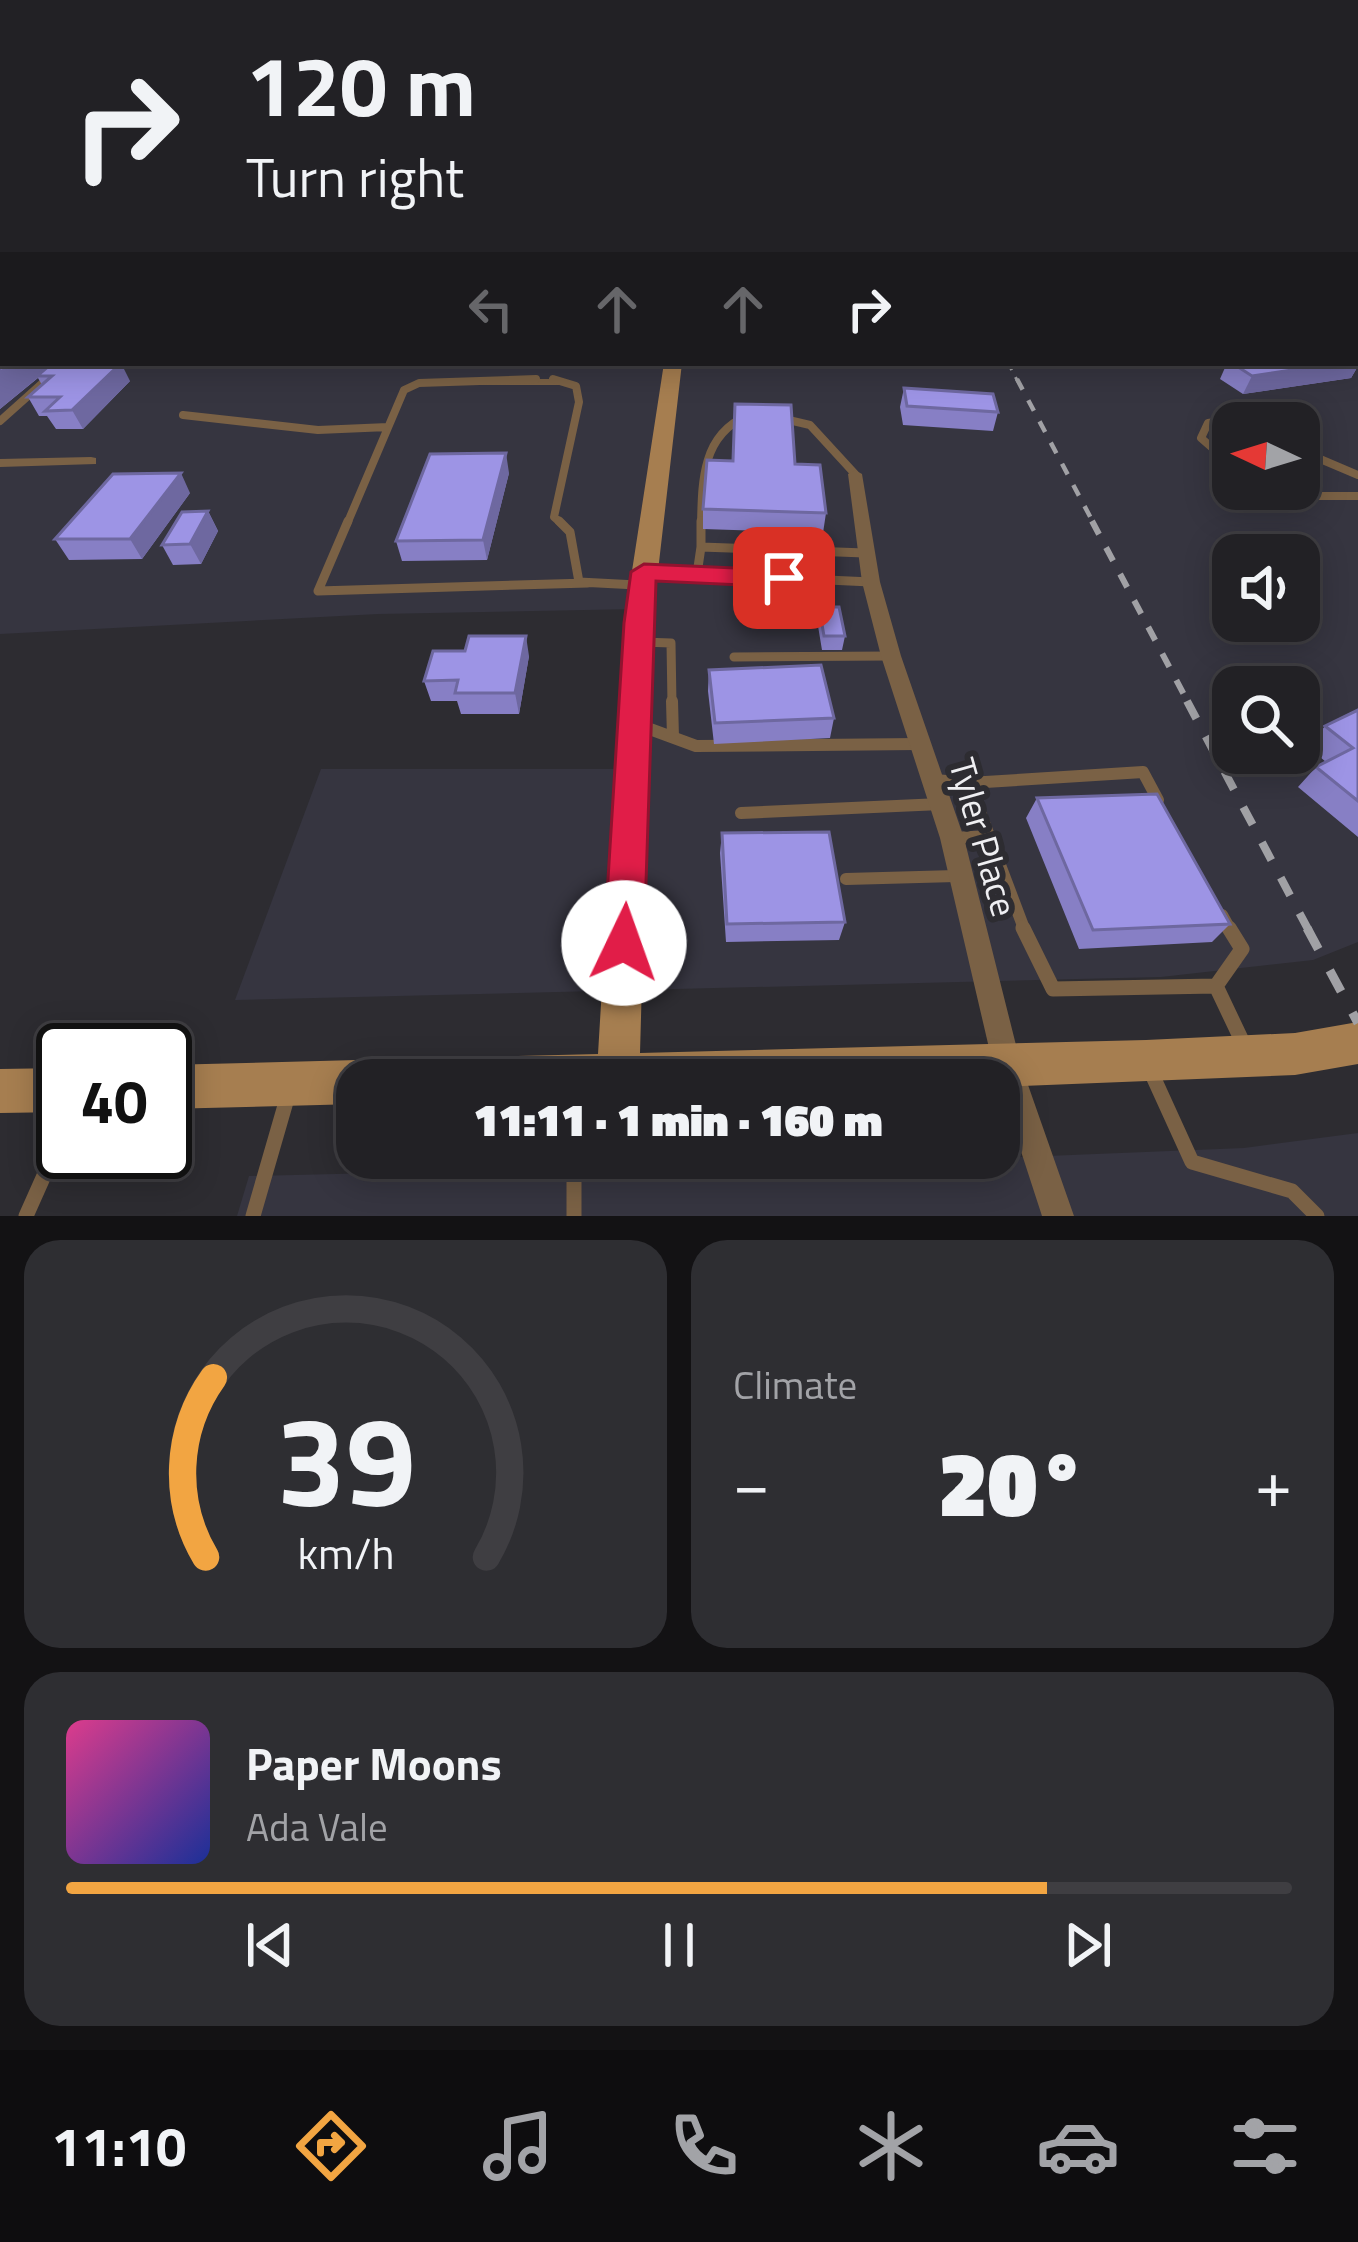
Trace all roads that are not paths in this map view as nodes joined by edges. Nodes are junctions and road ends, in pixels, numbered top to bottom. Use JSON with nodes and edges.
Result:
{"nodes":[{"id":1,"x":62,"y":366,"type":"edge"},
{"id":2,"x":673,"y":366,"type":"edge"},
{"id":3,"x":183,"y":415,"type":"dead end"},
{"id":4,"x":0,"y":421,"type":"edge"},
{"id":5,"x":1212,"y":422,"type":"edge"},
{"id":6,"x":388,"y":428,"type":"junction"},
{"id":7,"x":1212,"y":448,"type":"edge"},
{"id":8,"x":1320,"y":459,"type":"edge"},
{"id":9,"x":91,"y":461,"type":"dead end"},
{"id":10,"x":0,"y":463,"type":"edge"},
{"id":11,"x":855,"y":474,"type":"joint"},
{"id":12,"x":1358,"y":475,"type":"edge"},
{"id":13,"x":1320,"y":496,"type":"edge"},
{"id":14,"x":1358,"y":496,"type":"edge"},
{"id":15,"x":700,"y":547,"type":"junction"},
{"id":16,"x":867,"y":553,"type":"junction"},
{"id":17,"x":697,"y":574,"type":"junction"},
{"id":18,"x":644,"y":579,"type":"junction"},
{"id":19,"x":871,"y":582,"type":"junction"},
{"id":20,"x":588,"y":583,"type":"junction"},
{"id":21,"x":637,"y":642,"type":"junction"},
{"id":22,"x":891,"y":656,"type":"junction"},
{"id":23,"x":734,"y":657,"type":"dead end"},
{"id":24,"x":634,"y":723,"type":"junction"},
{"id":25,"x":673,"y":737,"type":"junction"},
{"id":26,"x":920,"y":744,"type":"junction"},
{"id":27,"x":969,"y":783,"type":"junction"},
{"id":28,"x":937,"y":792,"type":"junction"},
{"id":29,"x":741,"y":812,"type":"dead end"},
{"id":30,"x":1165,"y":812,"type":"edge"},
{"id":31,"x":990,"y":836,"type":"junction"},
{"id":32,"x":952,"y":838,"type":"junction"},
{"id":33,"x":961,"y":876,"type":"junction"},
{"id":34,"x":846,"y":879,"type":"dead end"},
{"id":35,"x":1220,"y":910,"type":"edge"},
{"id":36,"x":1216,"y":986,"type":"junction"},
{"id":37,"x":1358,"y":1043,"type":"edge"},
{"id":38,"x":1249,"y":1055,"type":"junction"},
{"id":39,"x":592,"y":1059,"type":"edge"},
{"id":40,"x":1005,"y":1059,"type":"edge"},
{"id":41,"x":1147,"y":1062,"type":"junction"},
{"id":42,"x":1020,"y":1065,"type":"edge"},
{"id":43,"x":336,"y":1083,"type":"edge"},
{"id":44,"x":291,"y":1084,"type":"junction"},
{"id":45,"x":192,"y":1086,"type":"edge"},
{"id":46,"x":36,"y":1090,"type":"edge"},
{"id":47,"x":0,"y":1091,"type":"edge"},
{"id":48,"x":1020,"y":1106,"type":"edge"},
{"id":49,"x":42,"y":1179,"type":"edge"},
{"id":50,"x":574,"y":1179,"type":"edge"},
{"id":51,"x":26,"y":1216,"type":"edge"},
{"id":52,"x":253,"y":1216,"type":"edge"},
{"id":53,"x":574,"y":1216,"type":"edge"},
{"id":54,"x":1058,"y":1216,"type":"edge"},
{"id":55,"x":1317,"y":1216,"type":"edge"}],
"edges":[{"from":1,"to":4,"type":"lane"},
{"from":2,"to":18,"type":"street"},
{"from":3,"to":6,"type":"lane"},
{"from":5,"to":7,"type":"lane"},
{"from":6,"to":20,"type":"lane"},
{"from":6,"to":20,"type":"lane"},
{"from":8,"to":12,"type":"lane"},
{"from":9,"to":10,"type":"street"},
{"from":11,"to":15,"type":"lane"},
{"from":11,"to":16,"type":"street","name":"Tyler Place"},
{"from":13,"to":14,"type":"lane"},
{"from":15,"to":16,"type":"lane"},
{"from":15,"to":17,"type":"lane"},
{"from":16,"to":19,"type":"street","name":"Tyler Place"},
{"from":17,"to":18,"type":"lane"},
{"from":17,"to":19,"type":"lane"},
{"from":18,"to":20,"type":"lane"},
{"from":18,"to":21,"type":"street"},
{"from":19,"to":22,"type":"street","name":"Tyler Place"},
{"from":21,"to":24,"type":"street"},
{"from":21,"to":25,"type":"lane"},
{"from":22,"to":23,"type":"lane"},
{"from":22,"to":26,"type":"street","name":"Tyler Place"},
{"from":24,"to":25,"type":"lane"},
{"from":24,"to":39,"type":"street"},
{"from":25,"to":26,"type":"lane"},
{"from":26,"to":28,"type":"street","name":"Tyler Place"},
{"from":27,"to":28,"type":"lane"},
{"from":27,"to":30,"type":"lane"},
{"from":27,"to":31,"type":"lane"},
{"from":28,"to":29,"type":"lane"},
{"from":28,"to":32,"type":"street","name":"Tyler Place"},
{"from":31,"to":32,"type":"lane"},
{"from":31,"to":36,"type":"lane"},
{"from":32,"to":33,"type":"street","name":"Tyler Place"},
{"from":33,"to":34,"type":"lane"},
{"from":33,"to":40,"type":"street","name":"Tyler Place"},
{"from":35,"to":36,"type":"lane"},
{"from":36,"to":38,"type":"lane"},
{"from":37,"to":38,"type":"street"},
{"from":38,"to":41,"type":"street"},
{"from":41,"to":42,"type":"street"},
{"from":41,"to":55,"type":"lane"},
{"from":43,"to":44,"type":"street"},
{"from":44,"to":45,"type":"street"},
{"from":44,"to":52,"type":"lane"},
{"from":46,"to":47,"type":"street"},
{"from":48,"to":54,"type":"street","name":"Tyler Place"},
{"from":49,"to":51,"type":"lane"},
{"from":50,"to":53,"type":"lane"}]}
